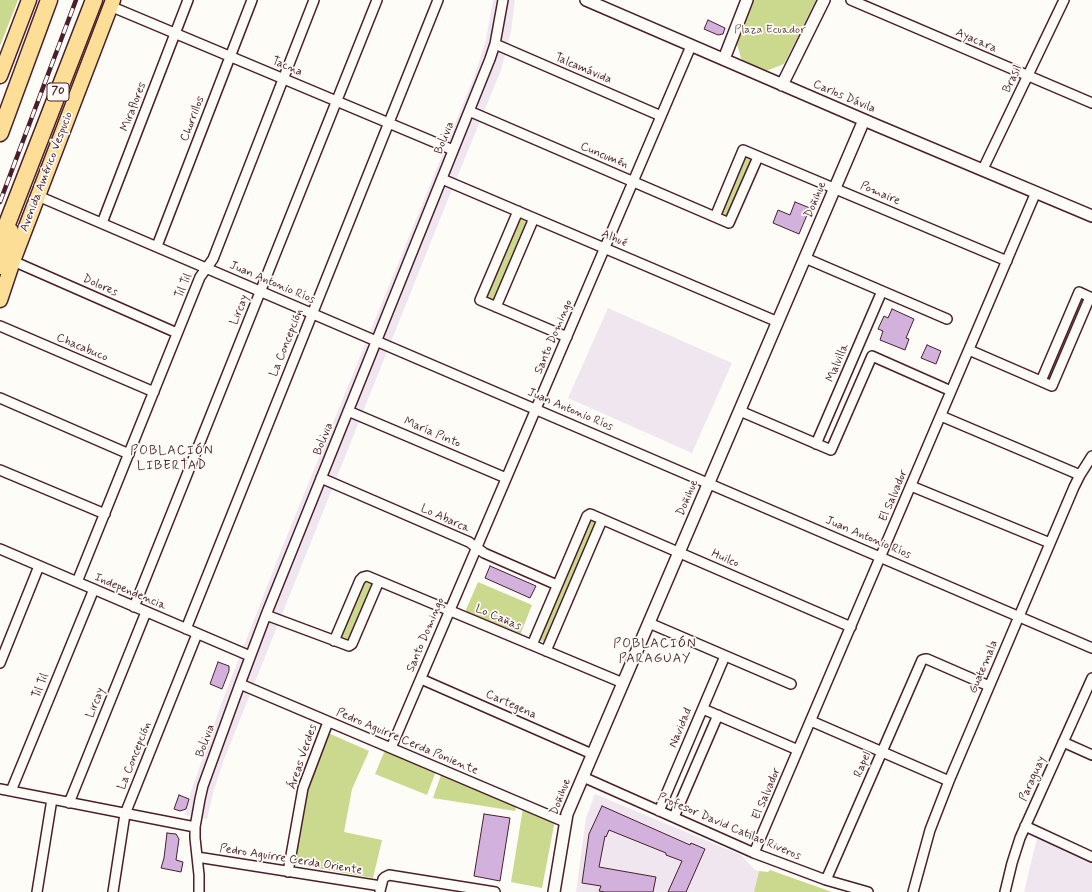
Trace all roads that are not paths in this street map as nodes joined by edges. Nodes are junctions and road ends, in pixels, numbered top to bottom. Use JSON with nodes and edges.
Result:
{"nodes":[{"id":1,"x":29,"y":0,"type":"edge"},
{"id":2,"x":49,"y":0,"type":"edge"},
{"id":3,"x":94,"y":0,"type":"edge"},
{"id":4,"x":188,"y":0,"type":"edge"},
{"id":5,"x":252,"y":0,"type":"edge"},
{"id":6,"x":314,"y":0,"type":"edge"},
{"id":7,"x":377,"y":0,"type":"edge"},
{"id":8,"x":438,"y":0,"type":"edge"},
{"id":9,"x":503,"y":0,"type":"edge"},
{"id":10,"x":586,"y":0,"type":"edge"},
{"id":11,"x":747,"y":0,"type":"edge"},
{"id":12,"x":824,"y":0,"type":"edge"},
{"id":13,"x":851,"y":0,"type":"edge"},
{"id":14,"x":1064,"y":0,"type":"edge"},
{"id":15,"x":112,"y":3,"type":"edge"},
{"id":16,"x":175,"y":33,"type":"junction"},
{"id":17,"x":495,"y":44,"type":"junction"},
{"id":18,"x":692,"y":46,"type":"junction"},
{"id":19,"x":230,"y":56,"type":"junction"},
{"id":20,"x":724,"y":59,"type":"junction"},
{"id":21,"x":0,"y":76,"type":"edge"},
{"id":22,"x":1028,"y":76,"type":"junction"},
{"id":23,"x":283,"y":78,"type":"junction"},
{"id":24,"x":782,"y":85,"type":"junction"},
{"id":25,"x":336,"y":101,"type":"junction"},
{"id":26,"x":1092,"y":103,"type":"edge"},
{"id":27,"x":469,"y":111,"type":"junction"},
{"id":28,"x":661,"y":116,"type":"junction"},
{"id":29,"x":864,"y":120,"type":"junction"},
{"id":30,"x":389,"y":123,"type":"junction"},
{"id":31,"x":0,"y":133,"type":"edge"},
{"id":32,"x":453,"y":150,"type":"junction"},
{"id":33,"x":758,"y":156,"type":"junction"},
{"id":34,"x":983,"y":169,"type":"junction"},
{"id":35,"x":442,"y":179,"type":"junction"},
{"id":36,"x":633,"y":182,"type":"junction"},
{"id":37,"x":22,"y":183,"type":"junction"},
{"id":38,"x":835,"y":188,"type":"junction"},
{"id":39,"x":1036,"y":192,"type":"junction"},
{"id":40,"x":38,"y":196,"type":"junction"},
{"id":41,"x":518,"y":211,"type":"junction"},
{"id":42,"x":1092,"y":216,"type":"edge"},
{"id":43,"x":715,"y":217,"type":"junction"},
{"id":44,"x":534,"y":218,"type":"junction"},
{"id":45,"x":102,"y":223,"type":"junction"},
{"id":46,"x":0,"y":242,"type":"edge"},
{"id":47,"x":157,"y":246,"type":"junction"},
{"id":48,"x":605,"y":248,"type":"junction"},
{"id":49,"x":805,"y":258,"type":"junction"},
{"id":50,"x":1007,"y":261,"type":"junction"},
{"id":51,"x":7,"y":263,"type":"edge"},
{"id":52,"x":206,"y":268,"type":"junction"},
{"id":53,"x":260,"y":291,"type":"junction"},
{"id":54,"x":882,"y":291,"type":"junction"},
{"id":55,"x":1091,"y":298,"type":"edge"},
{"id":56,"x":0,"y":300,"type":"edge"},
{"id":57,"x":496,"y":307,"type":"junction"},
{"id":58,"x":312,"y":313,"type":"junction"},
{"id":59,"x":947,"y":319,"type":"dead end"},
{"id":60,"x":778,"y":322,"type":"junction"},
{"id":61,"x":0,"y":326,"type":"edge"},
{"id":62,"x":178,"y":333,"type":"junction"},
{"id":63,"x":567,"y":337,"type":"junction"},
{"id":64,"x":377,"y":341,"type":"junction"},
{"id":65,"x":969,"y":350,"type":"junction"},
{"id":66,"x":1041,"y":381,"type":"junction"},
{"id":67,"x":952,"y":390,"type":"junction"},
{"id":68,"x":154,"y":392,"type":"junction"},
{"id":69,"x":0,"y":398,"type":"edge"},
{"id":70,"x":536,"y":409,"type":"junction"},
{"id":71,"x":348,"y":411,"type":"junction"},
{"id":72,"x":740,"y":411,"type":"junction"},
{"id":73,"x":941,"y":416,"type":"junction"},
{"id":74,"x":816,"y":444,"type":"junction"},
{"id":75,"x":129,"y":454,"type":"junction"},
{"id":76,"x":1092,"y":456,"type":"edge"},
{"id":77,"x":0,"y":470,"type":"edge"},
{"id":78,"x":1080,"y":475,"type":"junction"},
{"id":79,"x":321,"y":478,"type":"junction"},
{"id":80,"x":506,"y":478,"type":"junction"},
{"id":81,"x":709,"y":483,"type":"junction"},
{"id":82,"x":911,"y":486,"type":"junction"},
{"id":83,"x":105,"y":514,"type":"junction"},
{"id":84,"x":602,"y":520,"type":"junction"},
{"id":85,"x":1050,"y":543,"type":"junction"},
{"id":86,"x":477,"y":548,"type":"junction"},
{"id":87,"x":0,"y":549,"type":"edge"},
{"id":88,"x":679,"y":553,"type":"junction"},
{"id":89,"x":880,"y":556,"type":"junction"},
{"id":90,"x":39,"y":566,"type":"junction"},
{"id":91,"x":380,"y":581,"type":"junction"},
{"id":92,"x":77,"y":582,"type":"junction"},
{"id":93,"x":557,"y":585,"type":"junction"},
{"id":94,"x":94,"y":589,"type":"junction"},
{"id":95,"x":134,"y":607,"type":"junction"},
{"id":96,"x":450,"y":611,"type":"junction"},
{"id":97,"x":146,"y":612,"type":"junction"},
{"id":98,"x":266,"y":615,"type":"junction"},
{"id":99,"x":1019,"y":616,"type":"junction"},
{"id":100,"x":649,"y":623,"type":"junction"},
{"id":101,"x":851,"y":627,"type":"junction"},
{"id":102,"x":186,"y":629,"type":"junction"},
{"id":103,"x":197,"y":634,"type":"junction"},
{"id":104,"x":334,"y":641,"type":"junction"},
{"id":105,"x":532,"y":645,"type":"junction"},
{"id":106,"x":1092,"y":648,"type":"edge"},
{"id":107,"x":546,"y":651,"type":"junction"},
{"id":108,"x":250,"y":656,"type":"junction"},
{"id":109,"x":725,"y":656,"type":"junction"},
{"id":110,"x":0,"y":663,"type":"edge"},
{"id":111,"x":1092,"y":678,"type":"edge"},
{"id":112,"x":421,"y":679,"type":"junction"},
{"id":113,"x":623,"y":683,"type":"junction"},
{"id":114,"x":240,"y":684,"type":"junction"},
{"id":115,"x":791,"y":684,"type":"dead end"},
{"id":116,"x":989,"y":686,"type":"junction"},
{"id":117,"x":703,"y":709,"type":"junction"},
{"id":118,"x":718,"y":715,"type":"junction"},
{"id":119,"x":811,"y":721,"type":"junction"},
{"id":120,"x":328,"y":722,"type":"junction"},
{"id":121,"x":1063,"y":742,"type":"junction"},
{"id":122,"x":391,"y":748,"type":"junction"},
{"id":123,"x":798,"y":750,"type":"junction"},
{"id":124,"x":882,"y":752,"type":"junction"},
{"id":125,"x":592,"y":754,"type":"junction"},
{"id":126,"x":1092,"y":755,"type":"edge"},
{"id":127,"x":583,"y":777,"type":"junction"},
{"id":128,"x":949,"y":781,"type":"junction"},
{"id":129,"x":0,"y":789,"type":"edge"},
{"id":130,"x":11,"y":792,"type":"junction"},
{"id":131,"x":52,"y":799,"type":"junction"},
{"id":132,"x":69,"y":803,"type":"junction"},
{"id":133,"x":659,"y":811,"type":"junction"},
{"id":134,"x":125,"y":814,"type":"junction"},
{"id":135,"x":674,"y":817,"type":"junction"},
{"id":136,"x":565,"y":822,"type":"junction"},
{"id":137,"x":1025,"y":826,"type":"junction"},
{"id":138,"x":195,"y":827,"type":"junction"},
{"id":139,"x":754,"y":853,"type":"junction"},
{"id":140,"x":197,"y":857,"type":"junction"},
{"id":141,"x":1092,"y":857,"type":"edge"},
{"id":142,"x":288,"y":872,"type":"junction"},
{"id":143,"x":826,"y":880,"type":"junction"},
{"id":144,"x":380,"y":889,"type":"edge"},
{"id":145,"x":37,"y":892,"type":"edge"},
{"id":146,"x":113,"y":892,"type":"edge"},
{"id":147,"x":199,"y":892,"type":"edge"},
{"id":148,"x":495,"y":892,"type":"edge"},
{"id":149,"x":554,"y":892,"type":"edge"},
{"id":150,"x":868,"y":892,"type":"edge"},
{"id":151,"x":913,"y":892,"type":"edge"},
{"id":152,"x":1005,"y":892,"type":"edge"}],
"edges":[{"from":1,"to":21,"type":"main road"},
{"from":2,"to":31,"type":"highway"},
{"from":3,"to":37,"type":"highway","number":"70"},
{"from":4,"to":16,"type":"street","name":"Miraflores"},
{"from":5,"to":19,"type":"street","name":"Chorrillos"},
{"from":6,"to":23,"type":"street","name":"Til Til"},
{"from":7,"to":25,"type":"street","name":"Lircay"},
{"from":8,"to":30,"type":"street","name":"La Concepción"},
{"from":9,"to":17,"type":"street","name":"Bolivia"},
{"from":10,"to":18,"type":"street","name":"Carlos Dávila"},
{"from":11,"to":20,"type":"street"},
{"from":12,"to":24,"type":"street"},
{"from":13,"to":22,"type":"street","name":"Ayacara"},
{"from":14,"to":22,"type":"street","name":"Brasil"},
{"from":15,"to":16,"type":"street","name":"Tacna"},
{"from":15,"to":40,"type":"main road","name":"Avenida Américo Vespucio"},
{"from":16,"to":19,"type":"street","name":"Tacna"},
{"from":16,"to":45,"type":"street","name":"Miraflores"},
{"from":17,"to":27,"type":"street","name":"Bolivia"},
{"from":17,"to":28,"type":"street","name":"Talcamávida"},
{"from":18,"to":20,"type":"street","name":"Carlos Dávila"},
{"from":18,"to":28,"type":"street","name":"Santo Domingo"},
{"from":19,"to":23,"type":"street","name":"Tacna"},
{"from":19,"to":47,"type":"street","name":"Chorrillos"},
{"from":20,"to":24,"type":"street","name":"Carlos Dávila"},
{"from":22,"to":26,"type":"street","name":"Ayacara"},
{"from":22,"to":34,"type":"street","name":"Brasil"},
{"from":23,"to":25,"type":"street","name":"Tacna"},
{"from":23,"to":52,"type":"street","name":"Til Til"},
{"from":24,"to":29,"type":"street","name":"Carlos Dávila"},
{"from":25,"to":30,"type":"street","name":"Tacna"},
{"from":25,"to":53,"type":"street","name":"Lircay"},
{"from":27,"to":32,"type":"street","name":"Bolivia"},
{"from":27,"to":36,"type":"street","name":"Cuncumén"},
{"from":28,"to":36,"type":"street","name":"Santo Domingo"},
{"from":29,"to":34,"type":"street","name":"Carlos Dávila"},
{"from":29,"to":38,"type":"street","name":"Doñihue"},
{"from":30,"to":32,"type":"street","name":"Tacna"},
{"from":30,"to":58,"type":"street","name":"La Concepción"},
{"from":32,"to":35,"type":"street","name":"Bolivia"},
{"from":33,"to":38,"type":"street","name":"Pomaire"},
{"from":33,"to":43,"type":"street","name":"Cuncumén"},
{"from":33,"to":43,"type":"street","name":"Pomaire"},
{"from":34,"to":39,"type":"street","name":"Carlos Dávila"},
{"from":35,"to":41,"type":"street","name":"Alhué"},
{"from":35,"to":64,"type":"street","name":"Bolivia"},
{"from":36,"to":43,"type":"street","name":"Cuncumén"},
{"from":36,"to":48,"type":"street","name":"Santo Domingo"},
{"from":37,"to":46,"type":"highway","number":"70"},
{"from":37,"to":51,"type":"highway"},
{"from":38,"to":49,"type":"street","name":"Doñihue"},
{"from":38,"to":50,"type":"street","name":"Pomaire"},
{"from":39,"to":42,"type":"street","name":"Carlos Dávila"},
{"from":39,"to":50,"type":"street","name":"El Salvador"},
{"from":40,"to":45,"type":"street","name":"Juan Antonio Ríos"},
{"from":40,"to":51,"type":"main road","name":"Avenida Américo Vespucio"},
{"from":41,"to":44,"type":"street","name":"Alhué"},
{"from":41,"to":57,"type":"street"},
{"from":44,"to":48,"type":"street","name":"Alhué"},
{"from":44,"to":57,"type":"street"},
{"from":45,"to":47,"type":"street","name":"Juan Antonio Ríos"},
{"from":47,"to":52,"type":"street","name":"Juan Antonio Ríos"},
{"from":48,"to":60,"type":"street","name":"Alhué"},
{"from":48,"to":63,"type":"street","name":"Santo Domingo"},
{"from":49,"to":54,"type":"street"},
{"from":49,"to":60,"type":"street","name":"Doñihue"},
{"from":50,"to":65,"type":"street","name":"El Salvador"},
{"from":51,"to":56,"type":"main road","name":"Avenida Américo Vespucio"},
{"from":51,"to":62,"type":"street","name":"Dolores"},
{"from":52,"to":53,"type":"street","name":"Juan Antonio Ríos"},
{"from":52,"to":62,"type":"street","name":"Til Til"},
{"from":53,"to":58,"type":"street","name":"Juan Antonio Ríos"},
{"from":53,"to":95,"type":"street","name":"Lircay"},
{"from":54,"to":59,"type":"street"},
{"from":54,"to":74,"type":"street","name":"Malvilla"},
{"from":55,"to":66,"type":"street"},
{"from":55,"to":66,"type":"street"},
{"from":57,"to":63,"type":"street"},
{"from":58,"to":64,"type":"street","name":"Juan Antonio Ríos"},
{"from":58,"to":102,"type":"street","name":"La Concepción"},
{"from":60,"to":72,"type":"street","name":"Doñihue"},
{"from":61,"to":68,"type":"street","name":"Chacabuco"},
{"from":62,"to":68,"type":"street","name":"Til Til"},
{"from":63,"to":70,"type":"street","name":"Santo Domingo"},
{"from":64,"to":70,"type":"street","name":"Juan Antonio Ríos"},
{"from":64,"to":71,"type":"street","name":"Bolivia"},
{"from":65,"to":66,"type":"street"},
{"from":65,"to":67,"type":"street","name":"El Salvador"},
{"from":67,"to":73,"type":"street","name":"El Salvador"},
{"from":67,"to":74,"type":"street"},
{"from":68,"to":75,"type":"street","name":"Til Til"},
{"from":69,"to":75,"type":"street"},
{"from":70,"to":80,"type":"street","name":"Santo Domingo"},
{"from":70,"to":81,"type":"street","name":"Juan Antonio Ríos"},
{"from":71,"to":79,"type":"street","name":"Bolivia"},
{"from":71,"to":80,"type":"street","name":"María Pinto"},
{"from":72,"to":74,"type":"street"},
{"from":72,"to":81,"type":"street","name":"Doñihue"},
{"from":73,"to":78,"type":"street"},
{"from":73,"to":82,"type":"street","name":"El Salvador"},
{"from":75,"to":83,"type":"street","name":"Til Til"},
{"from":76,"to":78,"type":"street","name":"Guatemala"},
{"from":77,"to":83,"type":"street"},
{"from":78,"to":85,"type":"street","name":"Guatemala"},
{"from":79,"to":86,"type":"street","name":"Lo Abarca"},
{"from":79,"to":98,"type":"street","name":"Bolivia"},
{"from":80,"to":86,"type":"street","name":"Santo Domingo"},
{"from":81,"to":88,"type":"street","name":"Doñihue"},
{"from":81,"to":89,"type":"street","name":"Juan Antonio Ríos"},
{"from":82,"to":85,"type":"street"},
{"from":82,"to":89,"type":"street","name":"El Salvador"},
{"from":83,"to":92,"type":"street","name":"Til Til"},
{"from":84,"to":88,"type":"street","name":"Huilco"},
{"from":84,"to":93,"type":"street","name":"Huilco"},
{"from":84,"to":107,"type":"street"},
{"from":85,"to":99,"type":"street","name":"Guatemala"},
{"from":86,"to":93,"type":"street","name":"Lo Abarca"},
{"from":86,"to":96,"type":"street","name":"Santo Domingo"},
{"from":87,"to":90,"type":"street","name":"Independencia"},
{"from":88,"to":100,"type":"street","name":"Doñihue"},
{"from":88,"to":101,"type":"street","name":"Huilco"},
{"from":89,"to":99,"type":"street","name":"Juan Antonio Ríos"},
{"from":89,"to":101,"type":"street","name":"El Salvador"},
{"from":90,"to":92,"type":"street","name":"Independencia"},
{"from":90,"to":110,"type":"street"},
{"from":91,"to":96,"type":"street","name":"Lo Cañas"},
{"from":91,"to":104,"type":"street"},
{"from":91,"to":104,"type":"street","name":"Lo Cañas"},
{"from":92,"to":94,"type":"street","name":"Independencia"},
{"from":93,"to":105,"type":"street"},
{"from":94,"to":95,"type":"street","name":"Independencia"},
{"from":94,"to":130,"type":"street","name":"Til Til"},
{"from":95,"to":97,"type":"street","name":"Independencia"},
{"from":96,"to":105,"type":"street","name":"Lo Cañas"},
{"from":96,"to":112,"type":"street","name":"Santo Domingo"},
{"from":97,"to":102,"type":"street","name":"Independencia"},
{"from":97,"to":132,"type":"street","name":"Lircay"},
{"from":98,"to":104,"type":"street"},
{"from":98,"to":108,"type":"street","name":"Bolivia"},
{"from":99,"to":106,"type":"street","name":"Juan Antonio Ríos"},
{"from":99,"to":116,"type":"street","name":"Guatemala"},
{"from":100,"to":109,"type":"street"},
{"from":100,"to":113,"type":"street","name":"Doñihue"},
{"from":101,"to":119,"type":"street","name":"El Salvador"},
{"from":102,"to":103,"type":"street","name":"Independencia"},
{"from":103,"to":108,"type":"street","name":"Independencia"},
{"from":103,"to":134,"type":"street","name":"La Concepción"},
{"from":105,"to":107,"type":"street","name":"Lo Cañas"},
{"from":107,"to":113,"type":"street","name":"Lo Cañas"},
{"from":108,"to":114,"type":"street","name":"Bolivia"},
{"from":109,"to":115,"type":"street"},
{"from":109,"to":117,"type":"street","name":"Navidad"},
{"from":111,"to":121,"type":"street","name":"Paraguay"},
{"from":112,"to":122,"type":"street","name":"Santo Domingo"},
{"from":112,"to":125,"type":"street","name":"Cartegena"},
{"from":113,"to":125,"type":"street","name":"Doñihue"},
{"from":114,"to":120,"type":"street","name":"Pedro Aguirre Cerda Poniente"},
{"from":114,"to":138,"type":"street","name":"Bolivia"},
{"from":116,"to":124,"type":"street","name":"Rapel"},
{"from":116,"to":128,"type":"street","name":"Guatemala"},
{"from":117,"to":118,"type":"street"},
{"from":117,"to":133,"type":"street","name":"Navidad"},
{"from":118,"to":123,"type":"street"},
{"from":118,"to":135,"type":"street"},
{"from":119,"to":123,"type":"street","name":"El Salvador"},
{"from":119,"to":124,"type":"street"},
{"from":120,"to":122,"type":"street","name":"Pedro Aguirre Cerda Poniente"},
{"from":120,"to":142,"type":"street","name":"Áreas Verdes"},
{"from":121,"to":126,"type":"street"},
{"from":121,"to":137,"type":"street","name":"Paraguay"},
{"from":122,"to":136,"type":"street","name":"Pedro Aguirre Cerda Poniente"},
{"from":123,"to":139,"type":"street","name":"El Salvador"},
{"from":124,"to":128,"type":"street"},
{"from":124,"to":143,"type":"street","name":"Rapel"},
{"from":125,"to":127,"type":"street","name":"Doñihue"},
{"from":127,"to":133,"type":"street","name":"Profesor David Catilao Riveros"},
{"from":127,"to":136,"type":"street","name":"Doñihue"},
{"from":128,"to":151,"type":"street","name":"Guatemala"},
{"from":129,"to":130,"type":"street"},
{"from":130,"to":131,"type":"street"},
{"from":131,"to":132,"type":"street"},
{"from":131,"to":145,"type":"street"},
{"from":132,"to":134,"type":"street"},
{"from":133,"to":135,"type":"street","name":"Profesor David Catilao Riveros"},
{"from":134,"to":138,"type":"street"},
{"from":134,"to":146,"type":"street","name":"La Concepción"},
{"from":135,"to":139,"type":"street","name":"Profesor David Catilao Riveros"},
{"from":136,"to":149,"type":"street","name":"Doñihue"},
{"from":137,"to":141,"type":"street"},
{"from":137,"to":152,"type":"street","name":"Paraguay"},
{"from":138,"to":140,"type":"street","name":"Bolivia"},
{"from":139,"to":143,"type":"street","name":"Profesor David Catilao Riveros"},
{"from":140,"to":142,"type":"street","name":"Pedro Aguirre Cerda Oriente"},
{"from":140,"to":147,"type":"street","name":"Bolivia"},
{"from":142,"to":144,"type":"street","name":"Pedro Aguirre Cerda Oriente"},
{"from":143,"to":150,"type":"street","name":"Profesor David Catilao Riveros"},
{"from":144,"to":148,"type":"street"}]}
